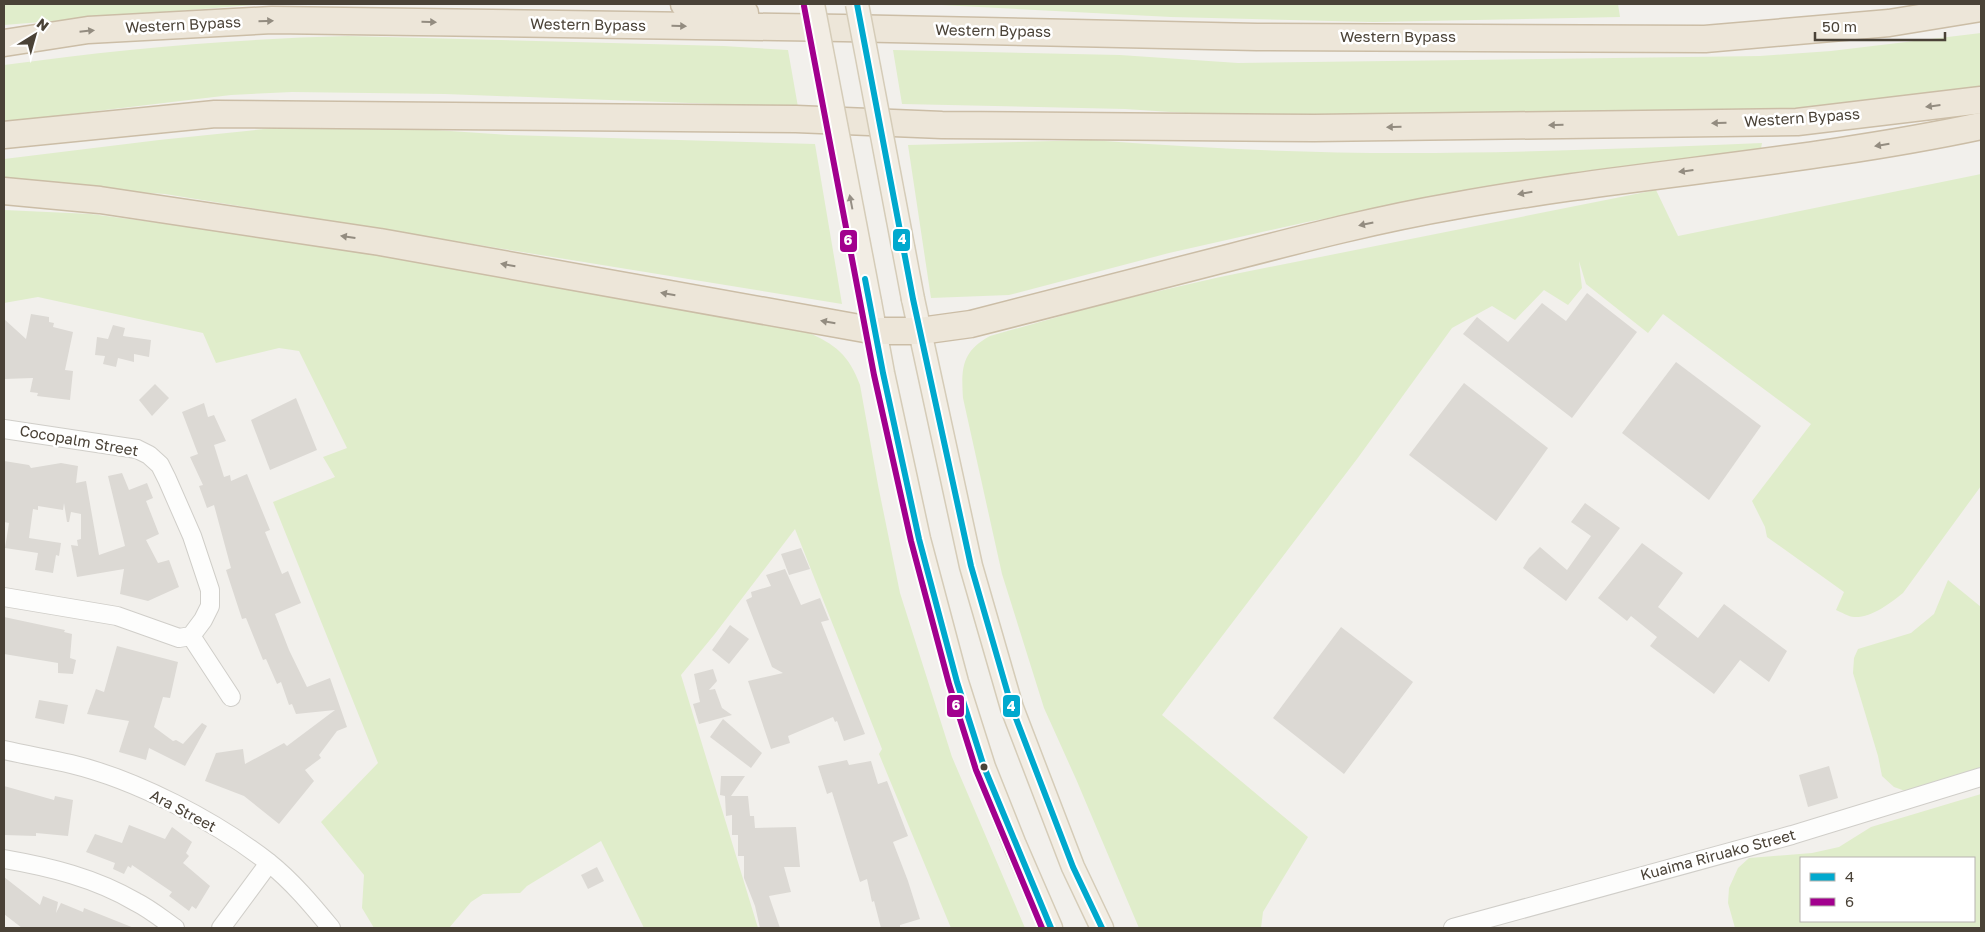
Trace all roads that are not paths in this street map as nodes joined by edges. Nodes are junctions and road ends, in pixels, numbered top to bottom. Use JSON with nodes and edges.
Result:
{"nodes":[{"id":1,"x":684,"y":4,"type":"edge"},
{"id":2,"x":813,"y":4,"type":"edge"},
{"id":3,"x":857,"y":4,"type":"edge"},
{"id":4,"x":1981,"y":8,"type":"edge"},
{"id":5,"x":844,"y":28,"type":"junction"},
{"id":6,"x":4,"y":43,"type":"edge"},
{"id":7,"x":1981,"y":100,"type":"edge"},
{"id":8,"x":1981,"y":126,"type":"edge"},
{"id":9,"x":4,"y":135,"type":"edge"},
{"id":10,"x":4,"y":192,"type":"edge"},
{"id":11,"x":876,"y":331,"type":"junction"},
{"id":12,"x":920,"y":331,"type":"junction"},
{"id":13,"x":4,"y":429,"type":"edge"},
{"id":14,"x":4,"y":597,"type":"edge"},
{"id":15,"x":191,"y":636,"type":"junction"},
{"id":16,"x":231,"y":697,"type":"dead end"},
{"id":17,"x":4,"y":750,"type":"edge"},
{"id":18,"x":1981,"y":777,"type":"edge"},
{"id":19,"x":4,"y":859,"type":"edge"},
{"id":20,"x":269,"y":863,"type":"junction"},
{"id":21,"x":175,"y":928,"type":"edge"},
{"id":22,"x":221,"y":928,"type":"edge"},
{"id":23,"x":331,"y":928,"type":"edge"},
{"id":24,"x":1051,"y":928,"type":"edge"},
{"id":25,"x":1102,"y":928,"type":"edge"},
{"id":26,"x":1453,"y":928,"type":"edge"}],
"edges":[{"from":1,"to":5,"type":"highway"},
{"from":11,"to":2,"type":"main road","one_way":true,"bridge":true},
{"from":3,"to":12,"type":"main road","bridge":true},
{"from":4,"to":5,"type":"highway","name":"Western Bypass"},
{"from":6,"to":5,"type":"highway","name":"Western Bypass","one_way":true},
{"from":7,"to":9,"type":"highway","name":"Western Bypass","one_way":true},
{"from":8,"to":12,"type":"highway","one_way":true},
{"from":11,"to":10,"type":"highway","one_way":true},
{"from":11,"to":12,"type":"highway"},
{"from":11,"to":24,"type":"main road"},
{"from":12,"to":25,"type":"main road"},
{"from":13,"to":15,"type":"street","name":"Cocopalm Street"},
{"from":14,"to":15,"type":"street"},
{"from":15,"to":16,"type":"street"},
{"from":17,"to":20,"type":"street","name":"Ara Street"},
{"from":18,"to":26,"type":"street","name":"Kuaima Riruako Street"},
{"from":19,"to":21,"type":"street"},
{"from":20,"to":22,"type":"street"},
{"from":20,"to":23,"type":"street","name":"Ara Street"}]}
